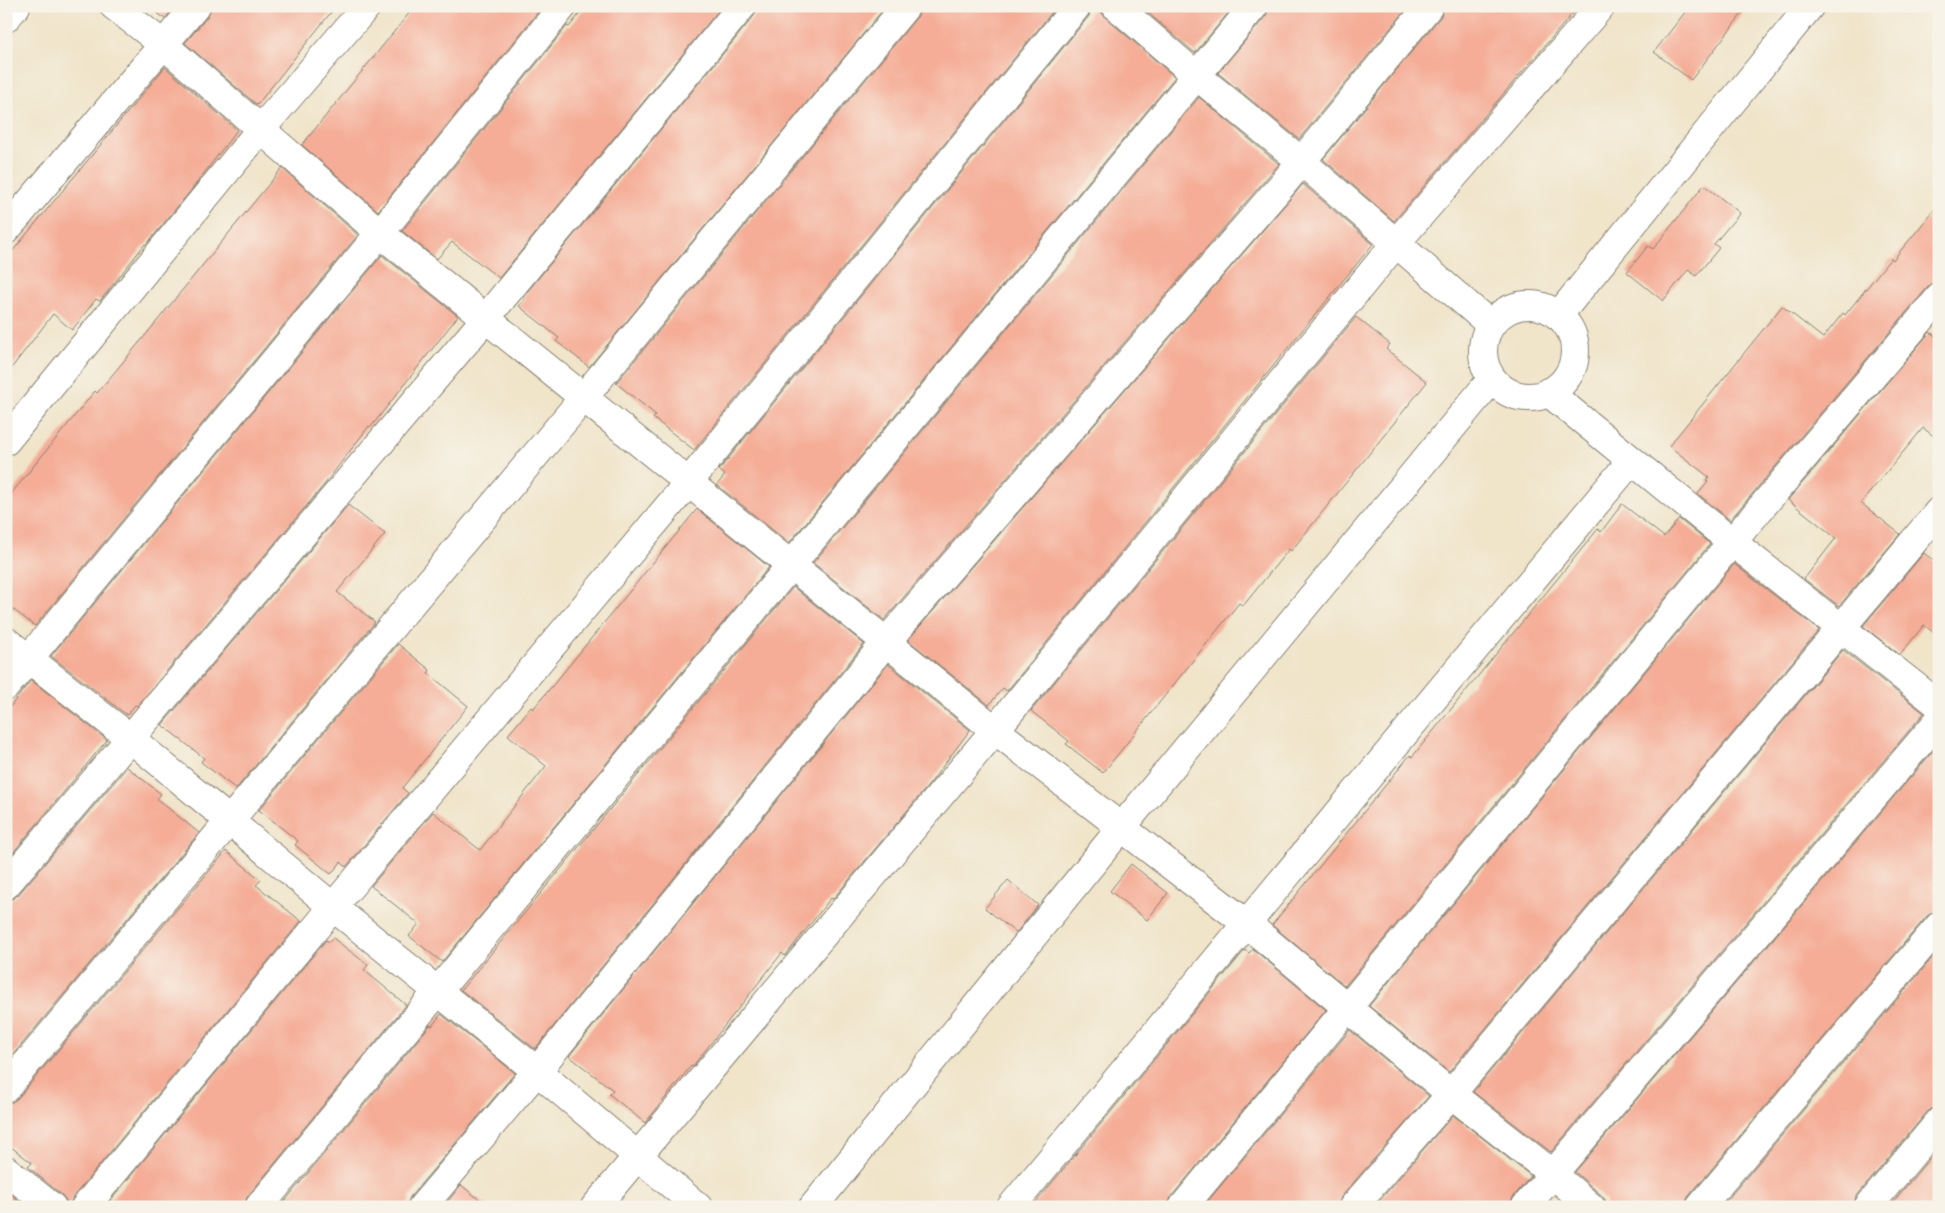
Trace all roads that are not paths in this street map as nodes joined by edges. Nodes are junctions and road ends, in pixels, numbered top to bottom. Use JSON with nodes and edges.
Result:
{"nodes":[{"id":1,"x":16,"y":6,"type":"edge"},
{"id":2,"x":114,"y":6,"type":"edge"},
{"id":3,"x":196,"y":6,"type":"edge"},
{"id":4,"x":367,"y":6,"type":"edge"},
{"id":5,"x":564,"y":6,"type":"edge"},
{"id":6,"x":742,"y":6,"type":"edge"},
{"id":7,"x":906,"y":6,"type":"edge"},
{"id":8,"x":1077,"y":6,"type":"edge"},
{"id":9,"x":1116,"y":6,"type":"edge"},
{"id":10,"x":1254,"y":6,"type":"edge"},
{"id":11,"x":1429,"y":6,"type":"edge"},
{"id":12,"x":1600,"y":6,"type":"edge"},
{"id":13,"x":1810,"y":6,"type":"edge"},
{"id":14,"x":6,"y":18,"type":"edge"},
{"id":15,"x":164,"y":45,"type":"junction"},
{"id":16,"x":1197,"y":76,"type":"junction"},
{"id":17,"x":260,"y":130,"type":"junction"},
{"id":18,"x":1301,"y":161,"type":"junction"},
{"id":19,"x":6,"y":230,"type":"edge"},
{"id":20,"x":380,"y":233,"type":"junction"},
{"id":21,"x":1396,"y":243,"type":"junction"},
{"id":22,"x":1939,"y":298,"type":"edge"},
{"id":23,"x":1558,"y":316,"type":"junction"},
{"id":24,"x":486,"y":318,"type":"junction"},
{"id":25,"x":1491,"y":325,"type":"junction"},
{"id":26,"x":1492,"y":379,"type":"junction"},
{"id":27,"x":1548,"y":392,"type":"junction"},
{"id":28,"x":584,"y":397,"type":"junction"},
{"id":29,"x":6,"y":441,"type":"edge"},
{"id":30,"x":1631,"y":461,"type":"junction"},
{"id":31,"x":688,"y":482,"type":"junction"},
{"id":32,"x":1939,"y":511,"type":"edge"},
{"id":33,"x":1732,"y":542,"type":"junction"},
{"id":34,"x":791,"y":564,"type":"junction"},
{"id":35,"x":1841,"y":627,"type":"junction"},
{"id":36,"x":6,"y":641,"type":"edge"},
{"id":37,"x":886,"y":642,"type":"junction"},
{"id":38,"x":30,"y":660,"type":"junction"},
{"id":39,"x":6,"y":686,"type":"edge"},
{"id":40,"x":1939,"y":705,"type":"edge"},
{"id":41,"x":1939,"y":720,"type":"edge"},
{"id":42,"x":995,"y":730,"type":"junction"},
{"id":43,"x":130,"y":738,"type":"junction"},
{"id":44,"x":230,"y":820,"type":"junction"},
{"id":45,"x":1121,"y":828,"type":"junction"},
{"id":46,"x":6,"y":885,"type":"edge"},
{"id":47,"x":333,"y":907,"type":"junction"},
{"id":48,"x":1247,"y":924,"type":"junction"},
{"id":49,"x":1939,"y":926,"type":"edge"},
{"id":50,"x":439,"y":991,"type":"junction"},
{"id":51,"x":1348,"y":1007,"type":"junction"},
{"id":52,"x":537,"y":1071,"type":"junction"},
{"id":53,"x":6,"y":1088,"type":"edge"},
{"id":54,"x":1451,"y":1094,"type":"junction"},
{"id":55,"x":1939,"y":1122,"type":"edge"},
{"id":56,"x":638,"y":1157,"type":"junction"},
{"id":57,"x":6,"y":1170,"type":"edge"},
{"id":58,"x":1552,"y":1174,"type":"junction"},
{"id":59,"x":52,"y":1207,"type":"edge"},
{"id":60,"x":85,"y":1207,"type":"edge"},
{"id":61,"x":259,"y":1207,"type":"edge"},
{"id":62,"x":422,"y":1207,"type":"edge"},
{"id":63,"x":595,"y":1207,"type":"edge"},
{"id":64,"x":698,"y":1207,"type":"edge"},
{"id":65,"x":813,"y":1207,"type":"edge"},
{"id":66,"x":1011,"y":1207,"type":"edge"},
{"id":67,"x":1183,"y":1207,"type":"edge"},
{"id":68,"x":1353,"y":1207,"type":"edge"},
{"id":69,"x":1525,"y":1207,"type":"edge"},
{"id":70,"x":1591,"y":1207,"type":"edge"},
{"id":71,"x":1700,"y":1207,"type":"edge"},
{"id":72,"x":1868,"y":1207,"type":"edge"}],
"edges":[{"from":1,"to":14,"type":"street"},
{"from":2,"to":15,"type":"street"},
{"from":3,"to":15,"type":"street"},
{"from":4,"to":17,"type":"street"},
{"from":5,"to":20,"type":"street"},
{"from":6,"to":24,"type":"street"},
{"from":7,"to":28,"type":"street"},
{"from":8,"to":31,"type":"street"},
{"from":9,"to":16,"type":"street"},
{"from":10,"to":16,"type":"street"},
{"from":11,"to":18,"type":"street"},
{"from":12,"to":21,"type":"street"},
{"from":13,"to":23,"type":"street"},
{"from":15,"to":17,"type":"street"},
{"from":15,"to":19,"type":"street"},
{"from":16,"to":18,"type":"street"},
{"from":16,"to":34,"type":"street"},
{"from":17,"to":20,"type":"street"},
{"from":17,"to":29,"type":"street"},
{"from":18,"to":21,"type":"street"},
{"from":18,"to":37,"type":"street"},
{"from":20,"to":24,"type":"street"},
{"from":20,"to":38,"type":"street"},
{"from":21,"to":25,"type":"street"},
{"from":21,"to":42,"type":"street"},
{"from":22,"to":33,"type":"street"},
{"from":23,"to":25,"type":"street"},
{"from":23,"to":27,"type":"street"},
{"from":24,"to":28,"type":"street"},
{"from":24,"to":43,"type":"street"},
{"from":25,"to":26,"type":"street"},
{"from":26,"to":27,"type":"street"},
{"from":26,"to":45,"type":"street"},
{"from":27,"to":30,"type":"street"},
{"from":28,"to":31,"type":"street"},
{"from":28,"to":44,"type":"street"},
{"from":30,"to":33,"type":"street"},
{"from":30,"to":48,"type":"street"},
{"from":31,"to":34,"type":"street"},
{"from":31,"to":47,"type":"street"},
{"from":32,"to":35,"type":"street"},
{"from":33,"to":35,"type":"street"},
{"from":33,"to":51,"type":"street"},
{"from":34,"to":37,"type":"street"},
{"from":34,"to":50,"type":"street"},
{"from":35,"to":40,"type":"street"},
{"from":35,"to":54,"type":"street"},
{"from":36,"to":38,"type":"street"},
{"from":37,"to":42,"type":"street"},
{"from":37,"to":52,"type":"street"},
{"from":38,"to":39,"type":"street"},
{"from":38,"to":43,"type":"street"},
{"from":41,"to":58,"type":"street"},
{"from":42,"to":45,"type":"street"},
{"from":42,"to":56,"type":"street"},
{"from":43,"to":44,"type":"street"},
{"from":43,"to":46,"type":"street"},
{"from":44,"to":47,"type":"street"},
{"from":44,"to":53,"type":"street"},
{"from":45,"to":48,"type":"street"},
{"from":45,"to":65,"type":"street"},
{"from":47,"to":50,"type":"street"},
{"from":47,"to":60,"type":"street"},
{"from":48,"to":51,"type":"street"},
{"from":48,"to":66,"type":"street"},
{"from":49,"to":71,"type":"street"},
{"from":50,"to":52,"type":"street"},
{"from":50,"to":61,"type":"street"},
{"from":51,"to":54,"type":"street"},
{"from":51,"to":67,"type":"street"},
{"from":52,"to":56,"type":"street"},
{"from":52,"to":62,"type":"street"},
{"from":54,"to":58,"type":"street"},
{"from":54,"to":68,"type":"street"},
{"from":55,"to":72,"type":"street"},
{"from":56,"to":63,"type":"street"},
{"from":56,"to":64,"type":"street"},
{"from":57,"to":59,"type":"street"},
{"from":58,"to":69,"type":"street"},
{"from":58,"to":70,"type":"street"}]}
